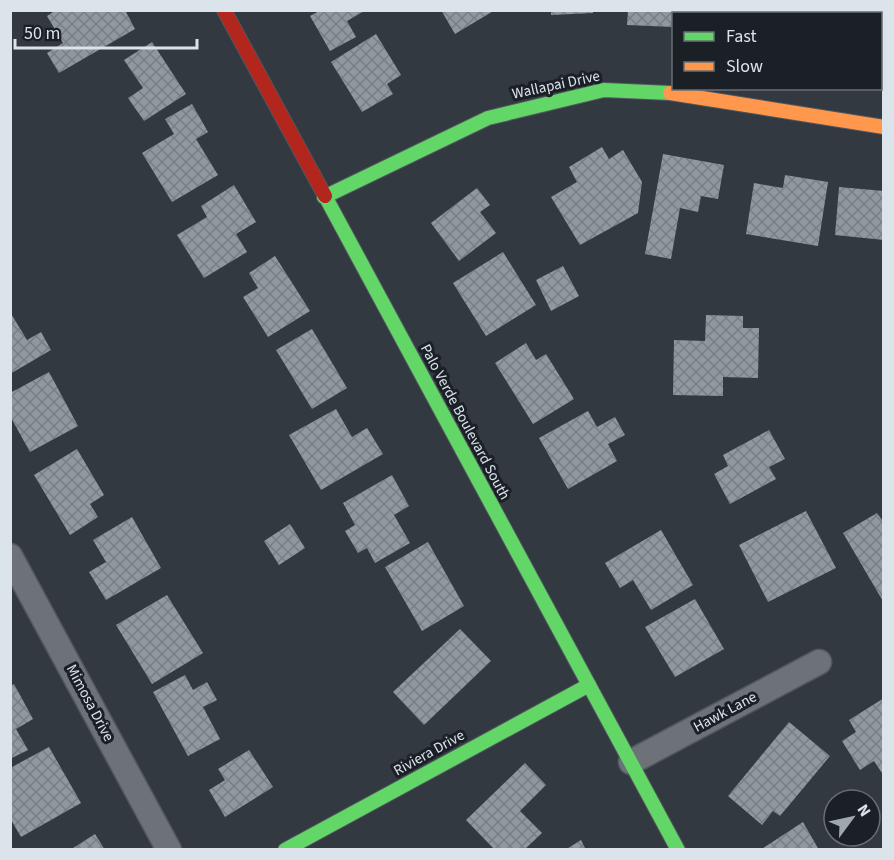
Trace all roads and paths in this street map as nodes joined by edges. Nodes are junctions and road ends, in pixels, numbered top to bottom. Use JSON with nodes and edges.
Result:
{"nodes":[{"id":1,"x":224,"y":10,"type":"edge"},
{"id":2,"x":884,"y":127,"type":"edge"},
{"id":3,"x":324,"y":197,"type":"junction"},
{"id":4,"x":10,"y":556,"type":"edge"},
{"id":5,"x":819,"y":662,"type":"dead end"},
{"id":6,"x":589,"y":685,"type":"junction"},
{"id":7,"x":631,"y":762,"type":"junction"},
{"id":8,"x":169,"y":849,"type":"edge"},
{"id":9,"x":285,"y":849,"type":"edge"},
{"id":10,"x":678,"y":849,"type":"edge"}],
"edges":[{"from":1,"to":3,"type":"main road","name":"Palo Verde Boulevard South"},
{"from":2,"to":3,"type":"main road","name":"Wallapai Drive"},
{"from":3,"to":6,"type":"main road","name":"Palo Verde Boulevard South"},
{"from":4,"to":8,"type":"street","name":"Mimosa Drive"},
{"from":5,"to":7,"type":"street","name":"Hawk Lane"},
{"from":6,"to":7,"type":"main road","name":"Palo Verde Boulevard South"},
{"from":6,"to":9,"type":"main road","name":"Riviera Drive"},
{"from":7,"to":10,"type":"main road","name":"Palo Verde Boulevard South"}]}
